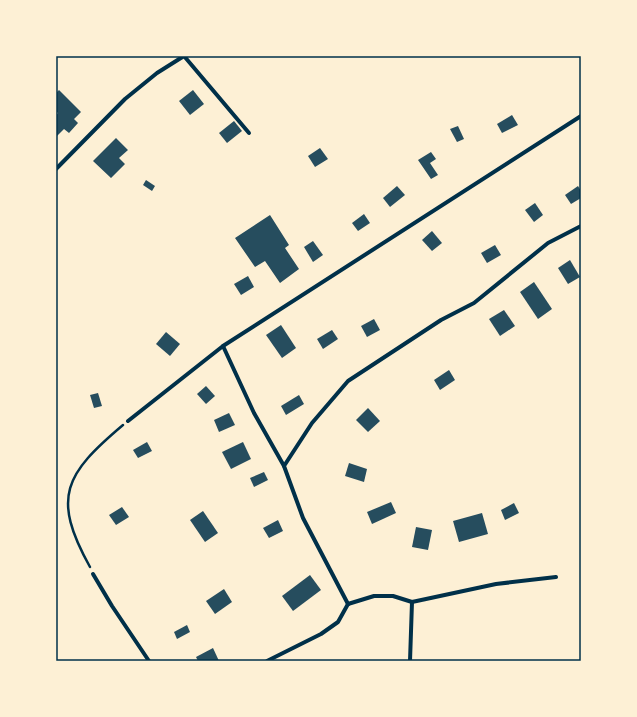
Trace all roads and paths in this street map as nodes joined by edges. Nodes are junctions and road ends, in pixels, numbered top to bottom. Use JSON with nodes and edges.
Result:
{"nodes":[{"id":1,"x":184,"y":56,"type":"edge"},
{"id":2,"x":581,"y":116,"type":"edge"},
{"id":3,"x":249,"y":133,"type":"dead end"},
{"id":4,"x":56,"y":169,"type":"edge"},
{"id":5,"x":581,"y":226,"type":"edge"},
{"id":6,"x":223,"y":346,"type":"junction"},
{"id":7,"x":128,"y":421,"type":"joint"},
{"id":8,"x":284,"y":466,"type":"junction"},
{"id":9,"x":93,"y":574,"type":"joint"},
{"id":10,"x":556,"y":577,"type":"dead end"},
{"id":11,"x":412,"y":602,"type":"junction"},
{"id":12,"x":348,"y":604,"type":"junction"},
{"id":13,"x":149,"y":661,"type":"edge"},
{"id":14,"x":268,"y":661,"type":"edge"},
{"id":15,"x":410,"y":661,"type":"edge"}],
"edges":[{"from":1,"to":3,"type":"street"},
{"from":1,"to":4,"type":"street"},
{"from":2,"to":6,"type":"street"},
{"from":5,"to":8,"type":"street"},
{"from":6,"to":7,"type":"street"},
{"from":6,"to":8,"type":"street"},
{"from":7,"to":9,"type":"path"},
{"from":8,"to":12,"type":"street"},
{"from":9,"to":13,"type":"street"},
{"from":10,"to":11,"type":"street"},
{"from":11,"to":12,"type":"street"},
{"from":11,"to":15,"type":"street"},
{"from":12,"to":14,"type":"street"}]}
